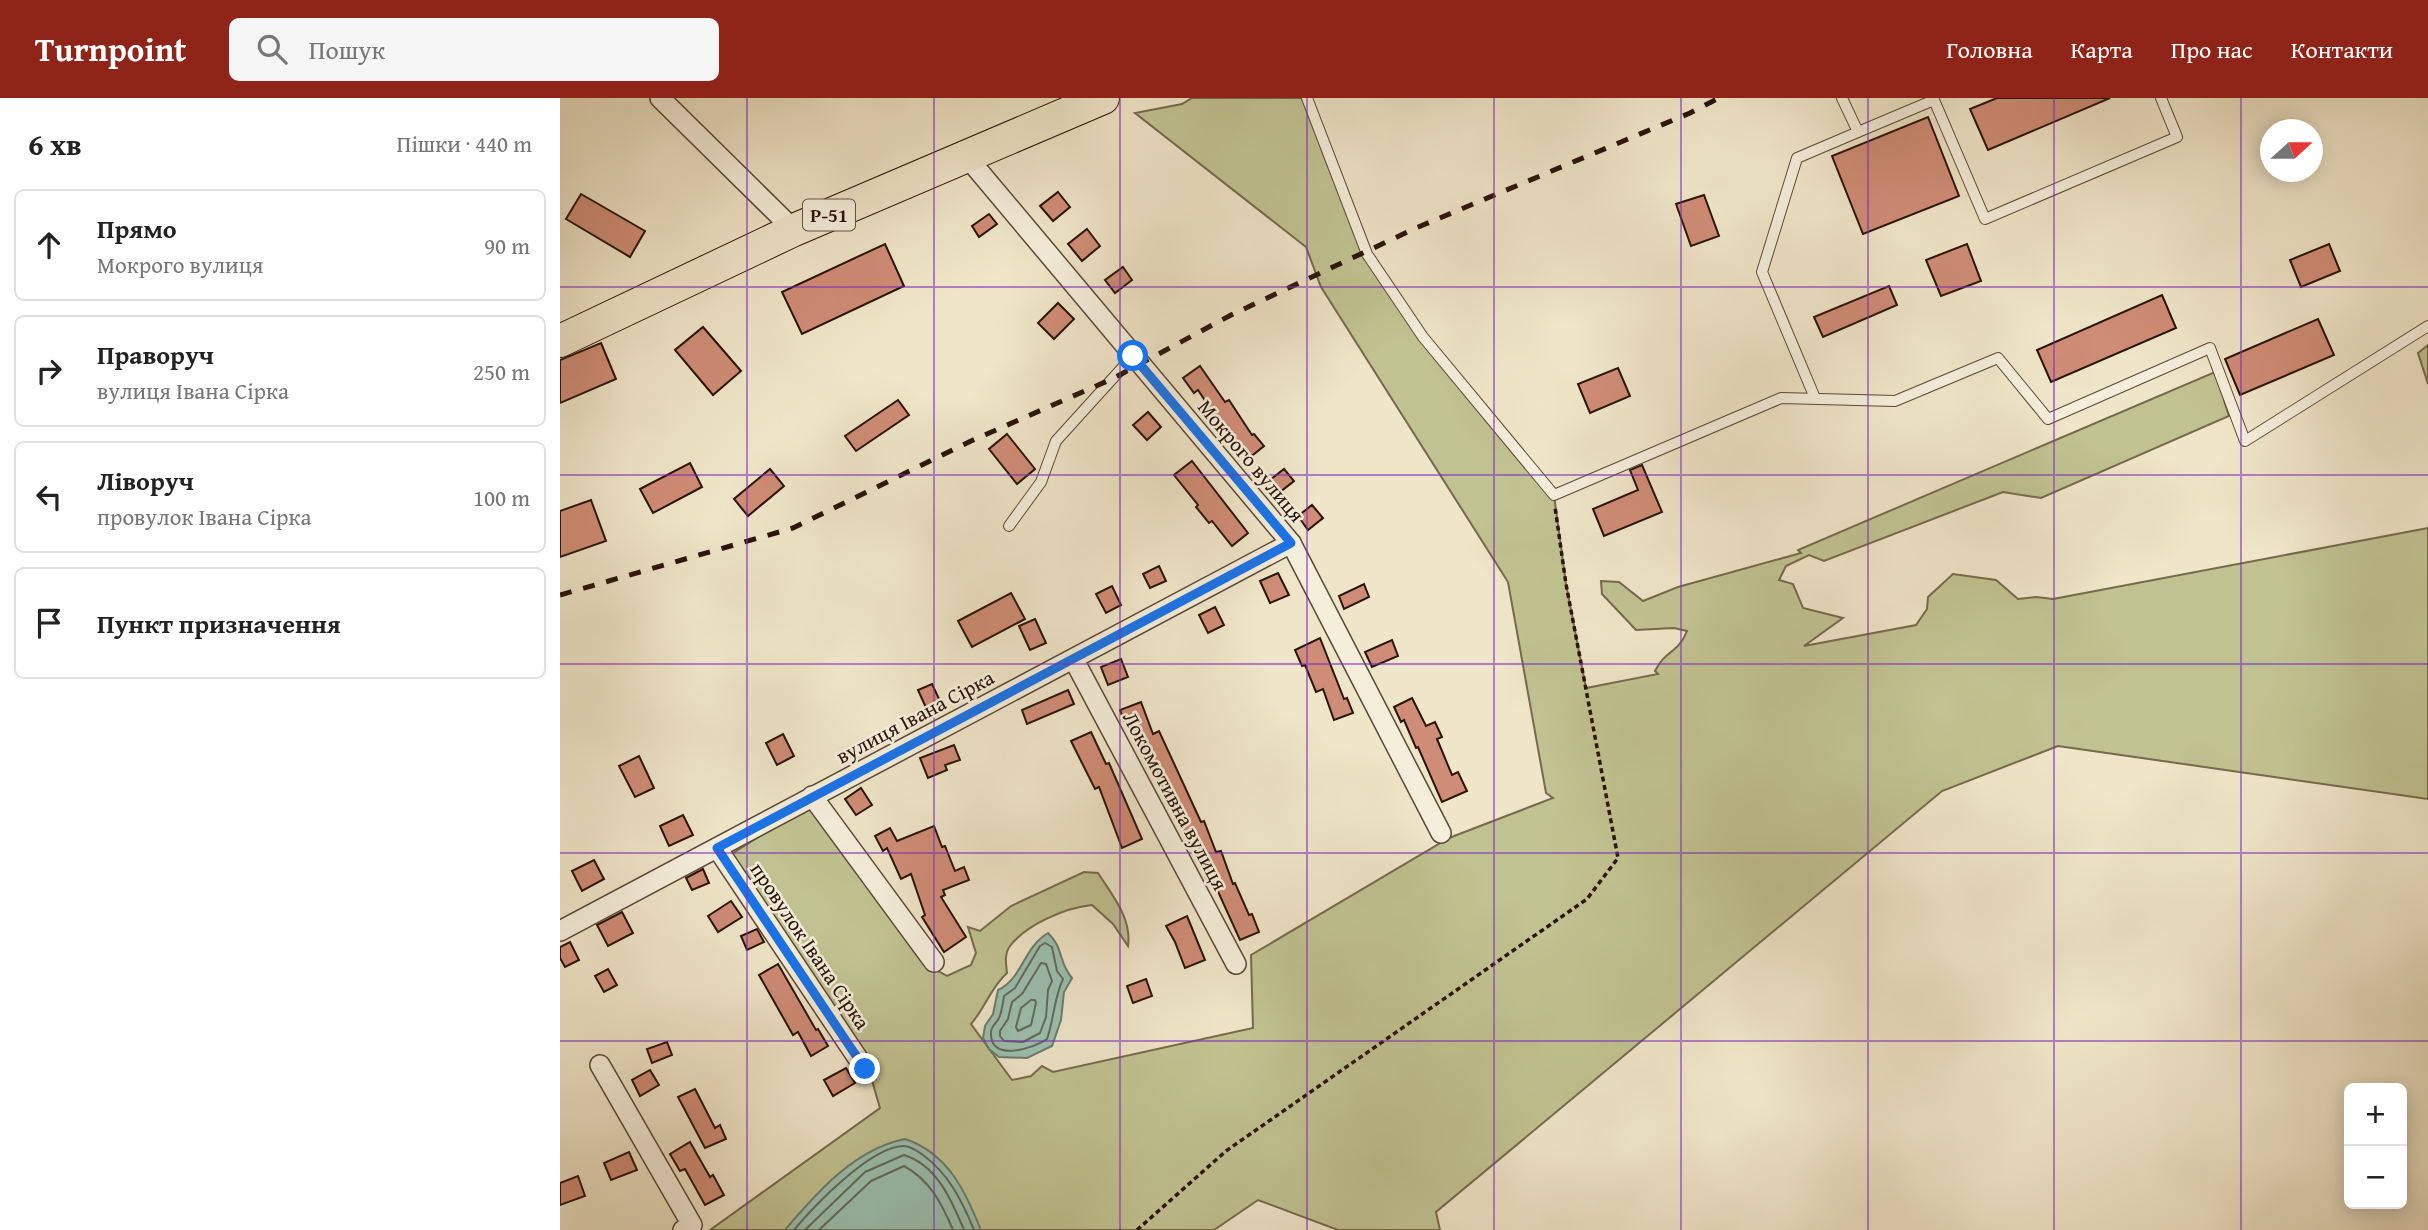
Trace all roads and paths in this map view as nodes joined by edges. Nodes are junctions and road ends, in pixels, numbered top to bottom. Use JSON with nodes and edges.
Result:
{"nodes":[{"id":1,"x":660,"y":98,"type":"edge"},
{"id":2,"x":1103,"y":98,"type":"edge"},
{"id":3,"x":1307,"y":98,"type":"edge"},
{"id":4,"x":1842,"y":98,"type":"edge"},
{"id":5,"x":2161,"y":98,"type":"edge"},
{"id":6,"x":1858,"y":132,"type":"junction"},
{"id":7,"x":967,"y":158,"type":"junction"},
{"id":8,"x":794,"y":230,"type":"junction"},
{"id":9,"x":2428,"y":326,"type":"edge"},
{"id":10,"x":560,"y":341,"type":"edge"},
{"id":11,"x":1133,"y":356,"type":"junction"},
{"id":12,"x":1815,"y":398,"type":"junction"},
{"id":13,"x":1553,"y":495,"type":"junction"},
{"id":14,"x":1009,"y":526,"type":"dead end"},
{"id":15,"x":1291,"y":543,"type":"junction"},
{"id":16,"x":1074,"y":660,"type":"junction"},
{"id":17,"x":812,"y":796,"type":"junction"},
{"id":18,"x":1441,"y":834,"type":"dead end"},
{"id":19,"x":717,"y":848,"type":"junction"},
{"id":20,"x":560,"y":931,"type":"edge"},
{"id":21,"x":934,"y":962,"type":"dead end"},
{"id":22,"x":1236,"y":964,"type":"dead end"},
{"id":23,"x":600,"y":1065,"type":"dead end"},
{"id":24,"x":865,"y":1069,"type":"dead end"},
{"id":25,"x":683,"y":1230,"type":"edge"},
{"id":26,"x":1137,"y":1230,"type":"edge"}],
"edges":[{"from":1,"to":8,"type":"street"},
{"from":2,"to":7,"type":"main road","number":"Р-51"},
{"from":3,"to":13,"type":"lane"},
{"from":4,"to":6,"type":"lane"},
{"from":5,"to":6,"type":"lane"},
{"from":6,"to":12,"type":"lane"},
{"from":7,"to":8,"type":"main road","number":"Р-51"},
{"from":7,"to":11,"type":"street","name":"Мокрого вулиця"},
{"from":8,"to":10,"type":"main road","number":"Р-51"},
{"from":9,"to":12,"type":"lane"},
{"from":11,"to":14,"type":"lane"},
{"from":11,"to":15,"type":"street","name":"Мокрого вулиця"},
{"from":12,"to":13,"type":"lane"},
{"from":13,"to":26,"type":"path"},
{"from":15,"to":16,"type":"street","name":"вулиця Івана Сірка"},
{"from":15,"to":18,"type":"street","name":"Мокрого вулиця"},
{"from":16,"to":17,"type":"street","name":"вулиця Івана Сірка"},
{"from":16,"to":22,"type":"street","name":"Локомотивна вулиця"},
{"from":17,"to":19,"type":"street","name":"вулиця Івана Сірка"},
{"from":17,"to":21,"type":"street"},
{"from":19,"to":20,"type":"street","name":"вулиця Івана Сірка"},
{"from":19,"to":24,"type":"street","name":"провулок Івана Сірка"},
{"from":23,"to":25,"type":"street"}]}
